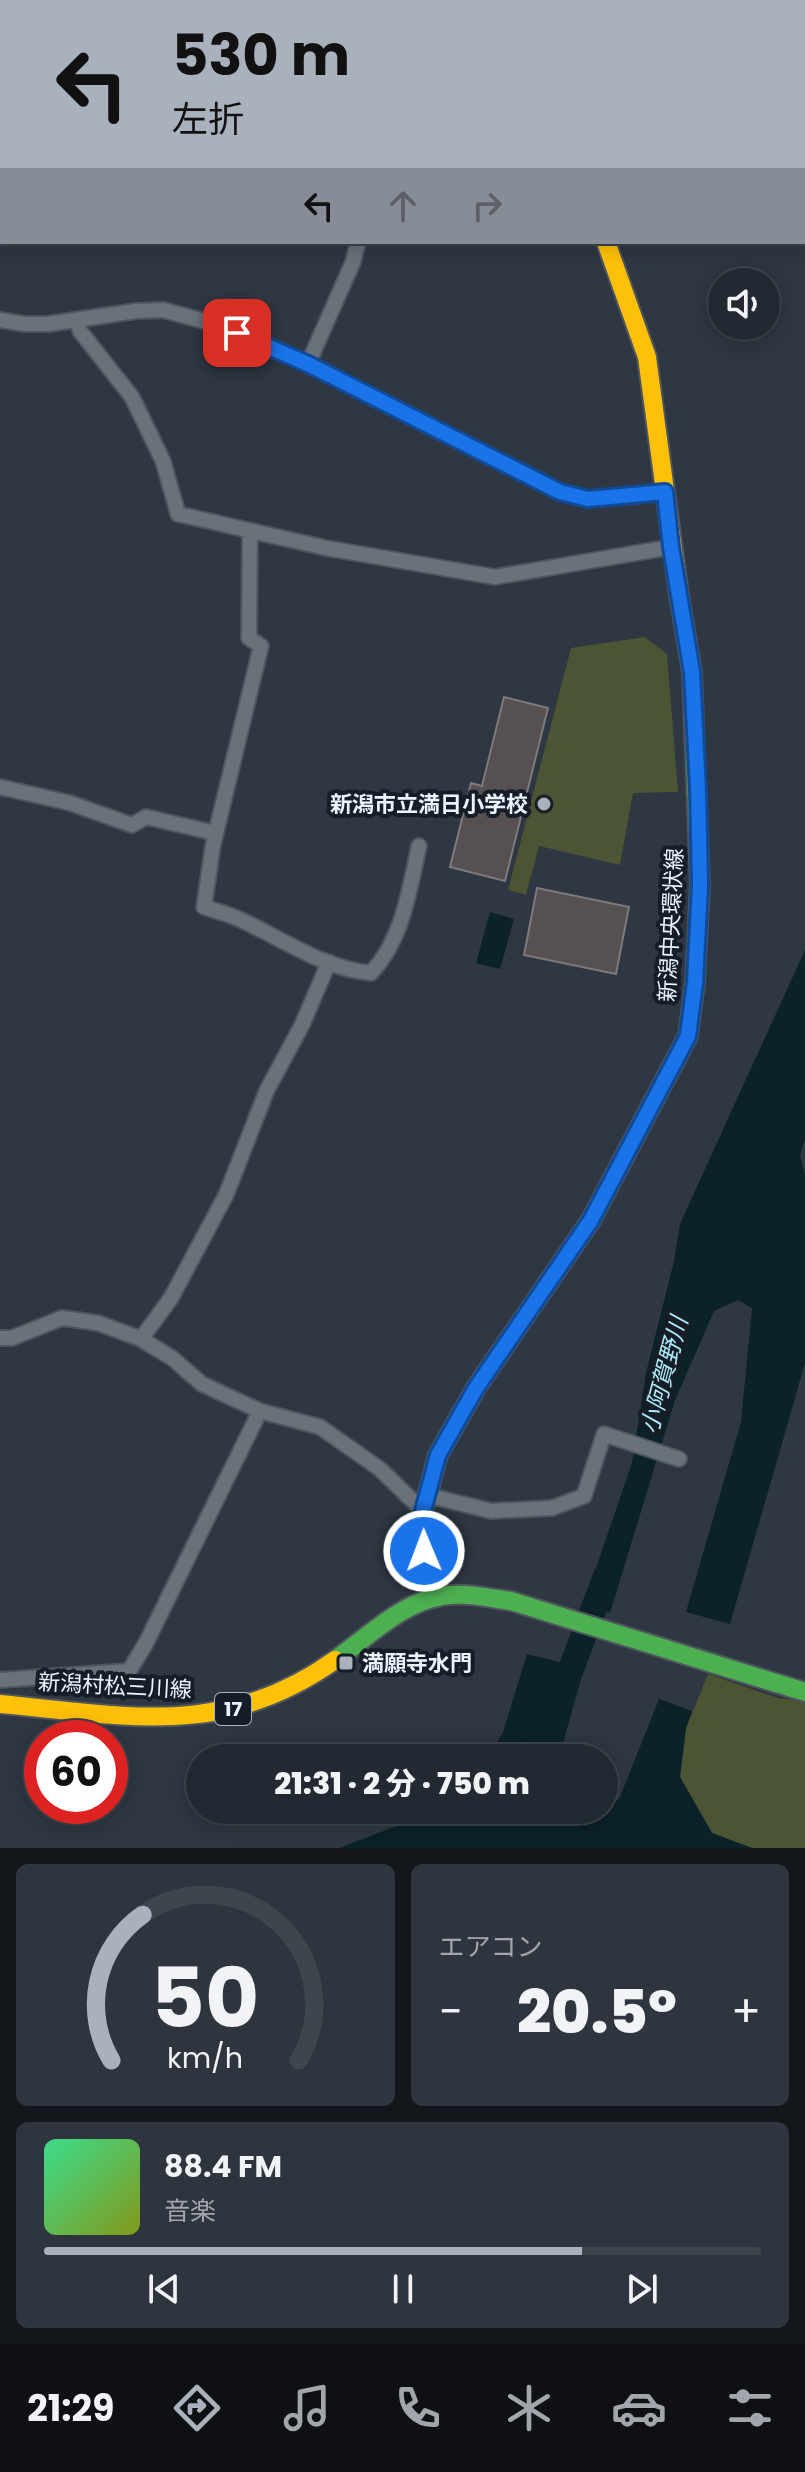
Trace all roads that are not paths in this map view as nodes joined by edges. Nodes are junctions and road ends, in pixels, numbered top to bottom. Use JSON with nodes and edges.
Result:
{"nodes":[{"id":1,"x":358,"y":244,"type":"edge"},
{"id":2,"x":607,"y":244,"type":"edge"},
{"id":3,"x":0,"y":320,"type":"edge"},
{"id":4,"x":77,"y":320,"type":"junction"},
{"id":5,"x":308,"y":364,"type":"junction"},
{"id":6,"x":665,"y":492,"type":"junction"},
{"id":7,"x":250,"y":532,"type":"junction"},
{"id":8,"x":671,"y":547,"type":"junction"},
{"id":9,"x":0,"y":787,"type":"edge"},
{"id":10,"x":215,"y":833,"type":"junction"},
{"id":11,"x":419,"y":846,"type":"dead end"},
{"id":12,"x":329,"y":962,"type":"junction"},
{"id":13,"x":0,"y":1338,"type":"edge"},
{"id":14,"x":141,"y":1339,"type":"junction"},
{"id":15,"x":260,"y":1411,"type":"junction"},
{"id":16,"x":679,"y":1459,"type":"dead end"},
{"id":17,"x":425,"y":1503,"type":"junction"},
{"id":18,"x":435,"y":1597,"type":"junction"},
{"id":19,"x":0,"y":1680,"type":"edge"},
{"id":20,"x":805,"y":1692,"type":"edge"},
{"id":21,"x":0,"y":1704,"type":"edge"}],
"edges":[{"from":1,"to":5,"type":"street"},
{"from":2,"to":6,"type":"main road","name":"新潟中央環状線"},
{"from":3,"to":4,"type":"street"},
{"from":4,"to":5,"type":"street"},
{"from":4,"to":7,"type":"street"},
{"from":5,"to":6,"type":"street"},
{"from":6,"to":8,"type":"main road","name":"新潟中央環状線"},
{"from":7,"to":8,"type":"street"},
{"from":7,"to":10,"type":"street"},
{"from":8,"to":17,"type":"main road","name":"新潟中央環状線"},
{"from":9,"to":10,"type":"street"},
{"from":10,"to":12,"type":"street"},
{"from":11,"to":12,"type":"street"},
{"from":12,"to":14,"type":"street"},
{"from":13,"to":14,"type":"street"},
{"from":14,"to":15,"type":"street"},
{"from":15,"to":17,"type":"street"},
{"from":15,"to":19,"type":"street"},
{"from":16,"to":17,"type":"street"},
{"from":17,"to":18,"type":"main road","name":"新潟中央環状線"},
{"from":18,"to":20,"type":"main road","number":"17"},
{"from":18,"to":21,"type":"main road","name":"新潟村松三川線","number":"17"}]}
